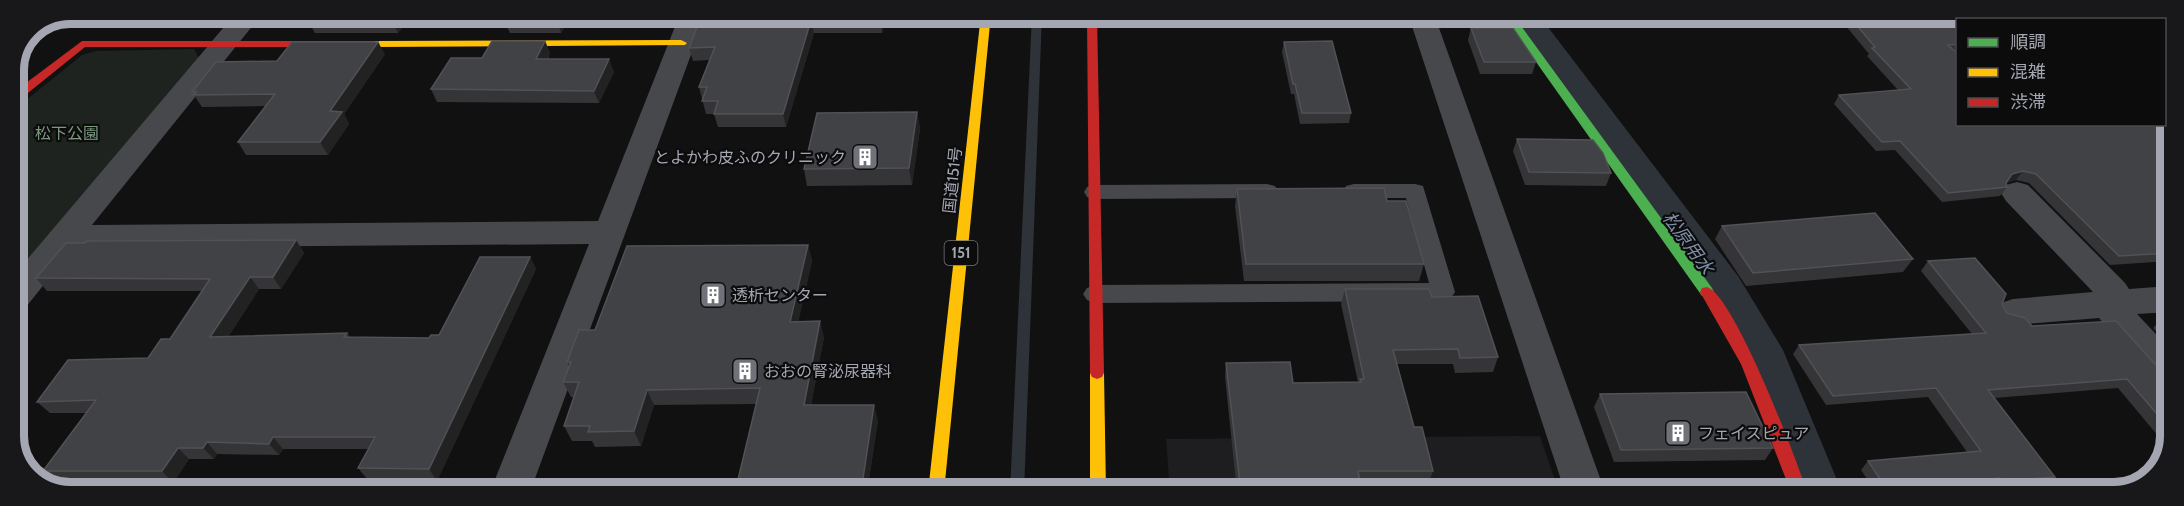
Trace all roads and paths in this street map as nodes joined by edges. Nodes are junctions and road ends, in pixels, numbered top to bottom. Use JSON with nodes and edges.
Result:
{"nodes":[{"id":1,"x":241,"y":24,"type":"edge"},
{"id":2,"x":985,"y":24,"type":"edge"},
{"id":3,"x":1092,"y":24,"type":"edge"},
{"id":4,"x":1424,"y":24,"type":"edge"},
{"id":5,"x":1514,"y":24,"type":"edge"},
{"id":6,"x":687,"y":28,"type":"edge"},
{"id":7,"x":225,"y":43,"type":"junction"},
{"id":8,"x":24,"y":90,"type":"edge"},
{"id":9,"x":1289,"y":191,"type":"edge"},
{"id":10,"x":1335,"y":191,"type":"edge"},
{"id":11,"x":1095,"y":192,"type":"junction"},
{"id":12,"x":2017,"y":193,"type":"dead end"},
{"id":13,"x":607,"y":232,"type":"junction"},
{"id":14,"x":66,"y":237,"type":"junction"},
{"id":15,"x":24,"y":285,"type":"edge"},
{"id":16,"x":1095,"y":294,"type":"junction"},
{"id":17,"x":2160,"y":300,"type":"edge"},
{"id":18,"x":2107,"y":304,"type":"junction"},
{"id":19,"x":2013,"y":312,"type":"edge"},
{"id":20,"x":2160,"y":362,"type":"edge"},
{"id":21,"x":514,"y":482,"type":"edge"},
{"id":22,"x":937,"y":482,"type":"edge"},
{"id":23,"x":1098,"y":482,"type":"edge"},
{"id":24,"x":1582,"y":482,"type":"edge"},
{"id":25,"x":1795,"y":482,"type":"edge"}],
"edges":[{"from":1,"to":7,"type":"street"},
{"from":2,"to":22,"type":"main road","name":"国道151号","number":"151"},
{"from":3,"to":11,"type":"main road"},
{"from":4,"to":24,"type":"street"},
{"from":5,"to":25,"type":"main road"},
{"from":6,"to":7,"type":"main road"},
{"from":6,"to":13,"type":"street"},
{"from":7,"to":8,"type":"main road"},
{"from":7,"to":14,"type":"street"},
{"from":9,"to":11,"type":"lane"},
{"from":10,"to":16,"type":"lane"},
{"from":11,"to":16,"type":"main road"},
{"from":12,"to":18,"type":"street"},
{"from":13,"to":14,"type":"street"},
{"from":13,"to":21,"type":"street"},
{"from":14,"to":15,"type":"street"},
{"from":16,"to":23,"type":"main road"},
{"from":17,"to":18,"type":"street"},
{"from":18,"to":19,"type":"street"},
{"from":18,"to":20,"type":"street"}]}
